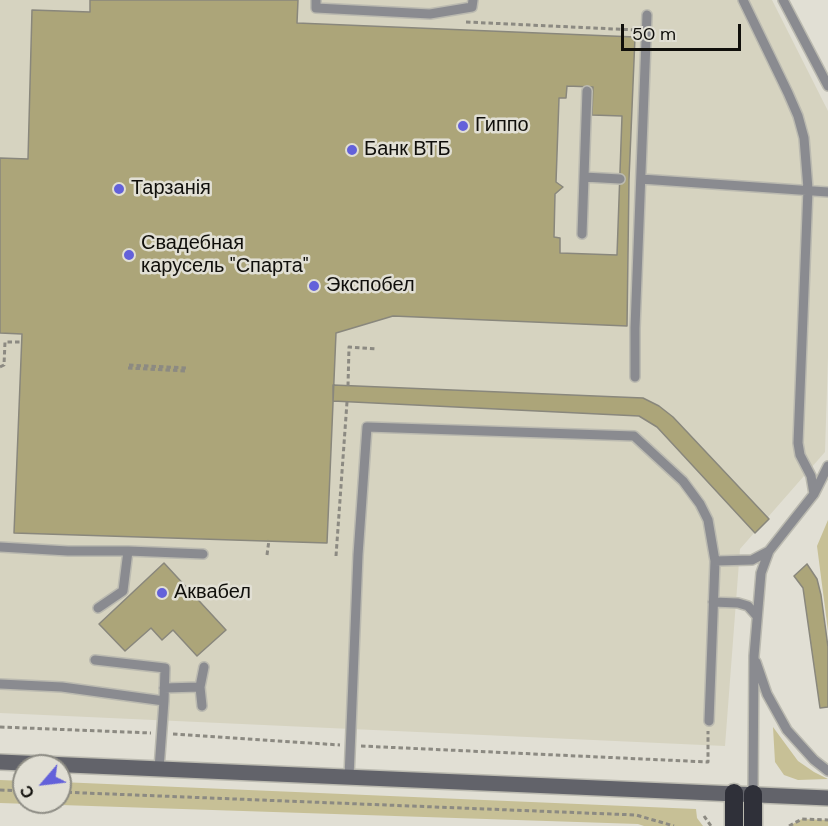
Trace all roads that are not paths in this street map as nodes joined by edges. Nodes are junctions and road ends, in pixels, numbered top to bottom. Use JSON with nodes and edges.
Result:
{"nodes":[{"id":1,"x":316,"y":0,"type":"edge"},
{"id":2,"x":473,"y":0,"type":"edge"},
{"id":3,"x":743,"y":0,"type":"edge"},
{"id":4,"x":783,"y":0,"type":"edge"},
{"id":5,"x":647,"y":15,"type":"dead end"},
{"id":6,"x":828,"y":86,"type":"edge"},
{"id":7,"x":587,"y":91,"type":"dead end"},
{"id":8,"x":584,"y":177,"type":"junction"},
{"id":9,"x":641,"y":179,"type":"junction"},
{"id":10,"x":808,"y":189,"type":"junction"},
{"id":11,"x":828,"y":192,"type":"edge"},
{"id":12,"x":582,"y":234,"type":"dead end"},
{"id":13,"x":635,"y":377,"type":"dead end"},
{"id":14,"x":828,"y":466,"type":"edge"},
{"id":15,"x":814,"y":494,"type":"junction"},
{"id":16,"x":0,"y":547,"type":"edge"},
{"id":17,"x":128,"y":551,"type":"junction"},
{"id":18,"x":769,"y":551,"type":"junction"},
{"id":19,"x":203,"y":554,"type":"dead end"},
{"id":20,"x":716,"y":561,"type":"junction"},
{"id":21,"x":713,"y":602,"type":"junction"},
{"id":22,"x":98,"y":608,"type":"dead end"},
{"id":23,"x":756,"y":615,"type":"junction"},
{"id":24,"x":754,"y":656,"type":"junction"},
{"id":25,"x":94,"y":660,"type":"dead end"},
{"id":26,"x":204,"y":667,"type":"dead end"},
{"id":27,"x":0,"y":684,"type":"edge"},
{"id":28,"x":200,"y":687,"type":"junction"},
{"id":29,"x":164,"y":688,"type":"junction"},
{"id":30,"x":164,"y":701,"type":"junction"},
{"id":31,"x":202,"y":706,"type":"dead end"},
{"id":32,"x":709,"y":721,"type":"dead end"},
{"id":33,"x":0,"y":762,"type":"edge"},
{"id":34,"x":159,"y":770,"type":"junction"},
{"id":35,"x":828,"y":771,"type":"edge"},
{"id":36,"x":349,"y":778,"type":"junction"},
{"id":37,"x":743,"y":794,"type":"junction"},
{"id":38,"x":828,"y":798,"type":"edge"},
{"id":39,"x":734,"y":826,"type":"edge"},
{"id":40,"x":753,"y":826,"type":"edge"}],
"edges":[{"from":1,"to":2,"type":"lane"},
{"from":3,"to":10,"type":"lane"},
{"from":4,"to":6,"type":"lane"},
{"from":5,"to":9,"type":"lane"},
{"from":7,"to":8,"type":"lane"},
{"from":8,"to":9,"type":"lane"},
{"from":8,"to":12,"type":"lane"},
{"from":9,"to":10,"type":"lane"},
{"from":9,"to":13,"type":"lane"},
{"from":10,"to":11,"type":"lane"},
{"from":10,"to":15,"type":"lane"},
{"from":14,"to":15,"type":"lane"},
{"from":15,"to":18,"type":"lane"},
{"from":16,"to":17,"type":"lane"},
{"from":17,"to":19,"type":"lane"},
{"from":17,"to":22,"type":"lane"},
{"from":18,"to":20,"type":"lane"},
{"from":18,"to":23,"type":"lane"},
{"from":20,"to":21,"type":"lane"},
{"from":20,"to":36,"type":"lane"},
{"from":21,"to":23,"type":"lane"},
{"from":21,"to":32,"type":"lane"},
{"from":23,"to":24,"type":"lane"},
{"from":24,"to":35,"type":"lane"},
{"from":24,"to":37,"type":"lane"},
{"from":25,"to":29,"type":"lane"},
{"from":26,"to":28,"type":"lane"},
{"from":27,"to":30,"type":"lane"},
{"from":28,"to":29,"type":"lane"},
{"from":28,"to":31,"type":"lane"},
{"from":29,"to":30,"type":"lane"},
{"from":30,"to":34,"type":"lane"},
{"from":33,"to":34,"type":"main road"},
{"from":34,"to":36,"type":"main road"},
{"from":36,"to":37,"type":"main road"},
{"from":37,"to":38,"type":"main road"},
{"from":37,"to":39,"type":"highway"},
{"from":37,"to":40,"type":"highway"}]}
